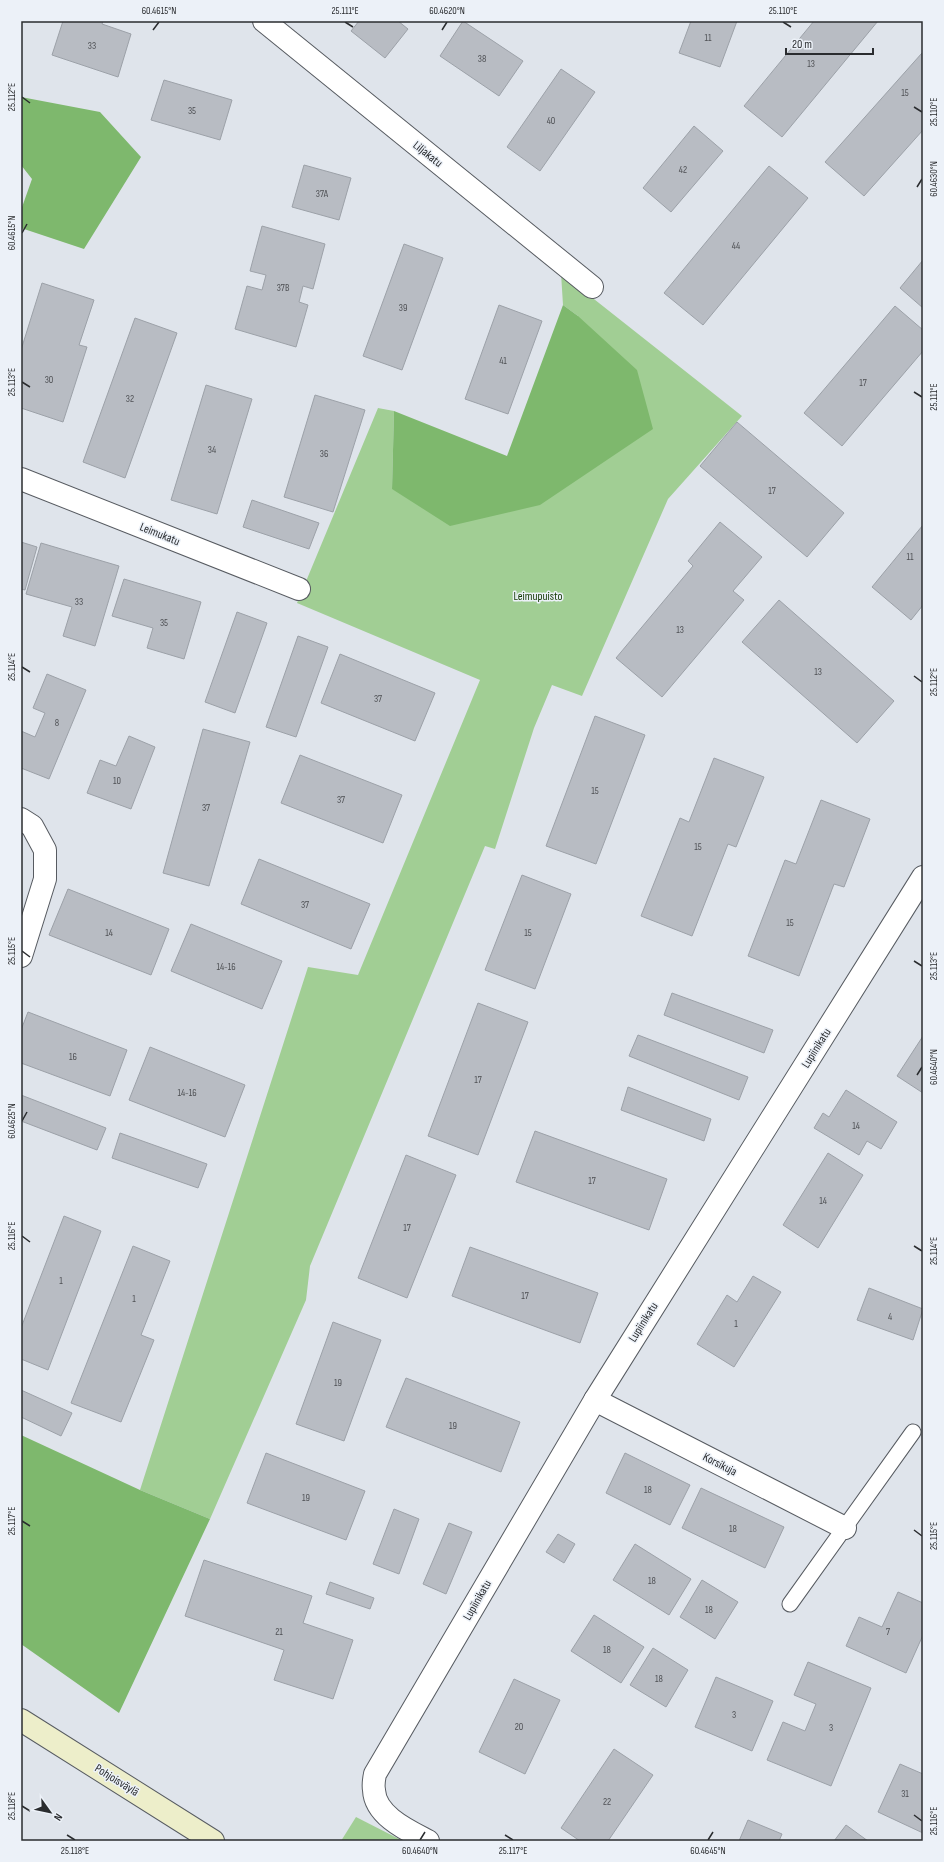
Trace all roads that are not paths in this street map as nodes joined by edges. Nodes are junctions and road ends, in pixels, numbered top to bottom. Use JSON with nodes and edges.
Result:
{"nodes":[{"id":1,"x":264,"y":21,"type":"edge"},
{"id":2,"x":592,"y":287,"type":"dead end"},
{"id":3,"x":21,"y":479,"type":"edge"},
{"id":4,"x":299,"y":589,"type":"dead end"},
{"id":5,"x":21,"y":819,"type":"edge"},
{"id":6,"x":923,"y":877,"type":"edge"},
{"id":7,"x":21,"y":956,"type":"edge"},
{"id":8,"x":595,"y":1400,"type":"junction"},
{"id":9,"x":913,"y":1432,"type":"dead end"},
{"id":10,"x":845,"y":1528,"type":"junction"},
{"id":11,"x":790,"y":1604,"type":"dead end"},
{"id":12,"x":21,"y":1720,"type":"edge"},
{"id":13,"x":213,"y":1841,"type":"edge"},
{"id":14,"x":428,"y":1841,"type":"edge"}],
"edges":[{"from":1,"to":2,"type":"street","name":"Liljakatu"},
{"from":3,"to":4,"type":"street","name":"Leimukatu"},
{"from":5,"to":7,"type":"street"},
{"from":6,"to":8,"type":"street","name":"Lupiinikatu"},
{"from":8,"to":10,"type":"street","name":"Korsikuja"},
{"from":8,"to":14,"type":"street","name":"Lupiinikatu"},
{"from":9,"to":10,"type":"lane"},
{"from":10,"to":11,"type":"lane"},
{"from":12,"to":13,"type":"main road","name":"Pohjoisväylä"}]}
